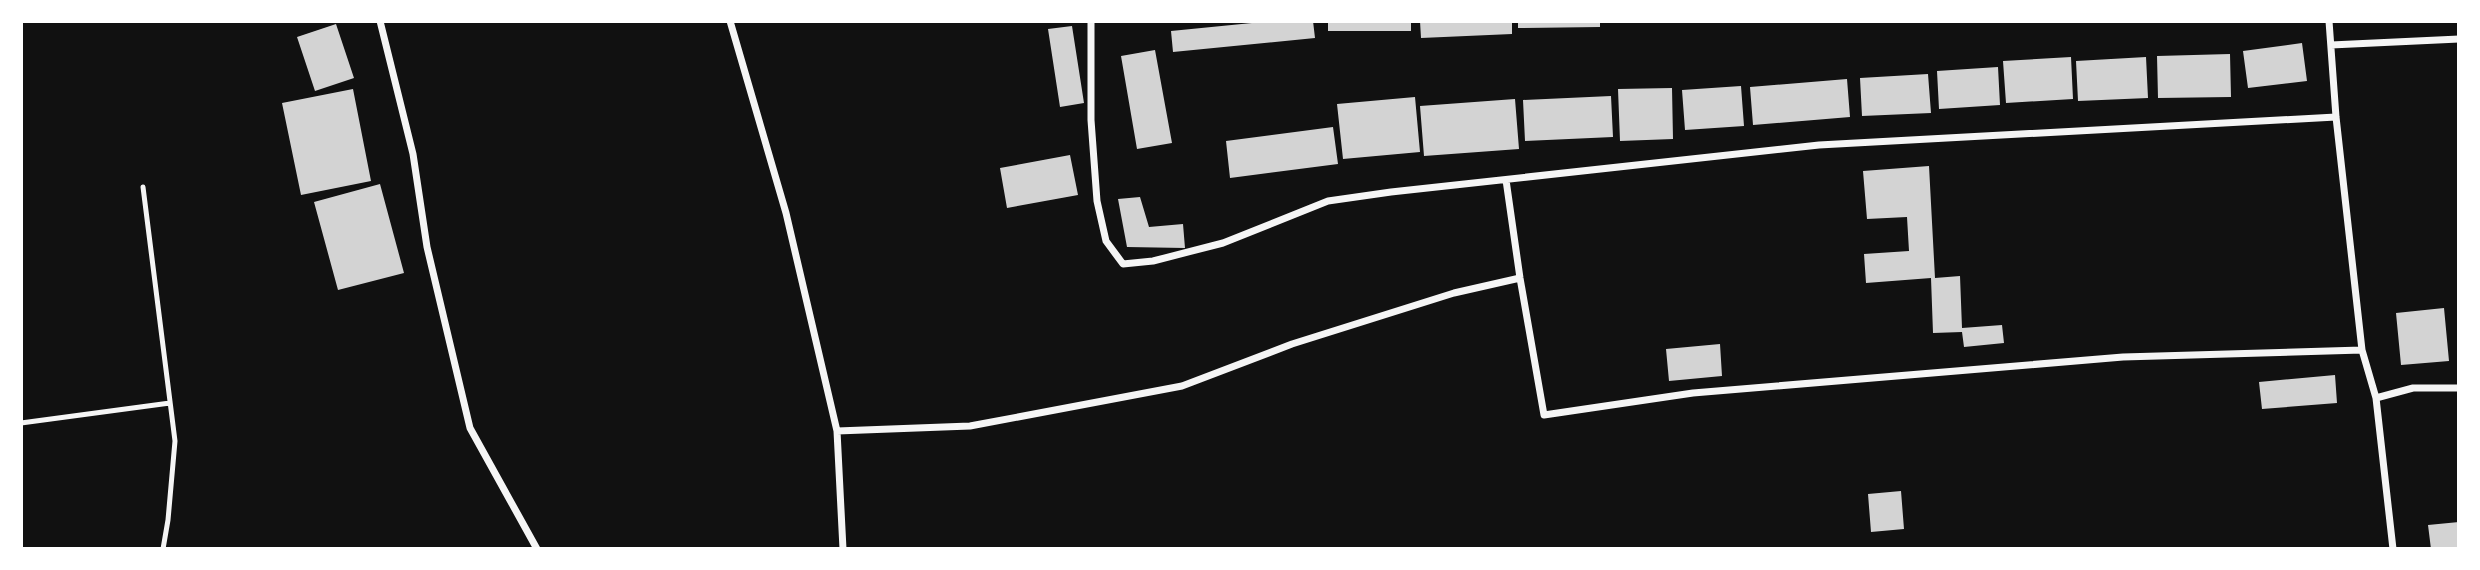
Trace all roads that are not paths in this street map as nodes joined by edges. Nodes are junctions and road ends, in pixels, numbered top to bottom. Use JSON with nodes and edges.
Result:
{"nodes":[{"id":1,"x":380,"y":21,"type":"edge"},
{"id":2,"x":730,"y":21,"type":"edge"},
{"id":3,"x":1091,"y":21,"type":"edge"},
{"id":4,"x":2329,"y":21,"type":"edge"},
{"id":5,"x":2459,"y":38,"type":"edge"},
{"id":6,"x":2331,"y":45,"type":"junction"},
{"id":7,"x":2336,"y":117,"type":"junction"},
{"id":8,"x":1506,"y":180,"type":"junction"},
{"id":9,"x":143,"y":187,"type":"dead end"},
{"id":10,"x":1520,"y":278,"type":"junction"},
{"id":11,"x":2362,"y":350,"type":"junction"},
{"id":12,"x":2459,"y":388,"type":"edge"},
{"id":13,"x":2375,"y":398,"type":"junction"},
{"id":14,"x":170,"y":402,"type":"junction"},
{"id":15,"x":21,"y":423,"type":"edge"},
{"id":16,"x":837,"y":431,"type":"junction"},
{"id":17,"x":163,"y":549,"type":"edge"},
{"id":18,"x":537,"y":549,"type":"edge"},
{"id":19,"x":843,"y":549,"type":"edge"},
{"id":20,"x":2393,"y":549,"type":"edge"}],
"edges":[{"from":1,"to":18,"type":"street"},
{"from":2,"to":16,"type":"street"},
{"from":3,"to":8,"type":"street"},
{"from":4,"to":6,"type":"street"},
{"from":5,"to":6,"type":"street"},
{"from":6,"to":7,"type":"street"},
{"from":7,"to":8,"type":"street"},
{"from":7,"to":11,"type":"street"},
{"from":8,"to":10,"type":"street"},
{"from":9,"to":14,"type":"lane"},
{"from":10,"to":11,"type":"street"},
{"from":10,"to":16,"type":"street"},
{"from":11,"to":13,"type":"street"},
{"from":12,"to":13,"type":"street"},
{"from":13,"to":20,"type":"street"},
{"from":14,"to":15,"type":"lane"},
{"from":14,"to":17,"type":"lane"},
{"from":16,"to":19,"type":"street"}]}
